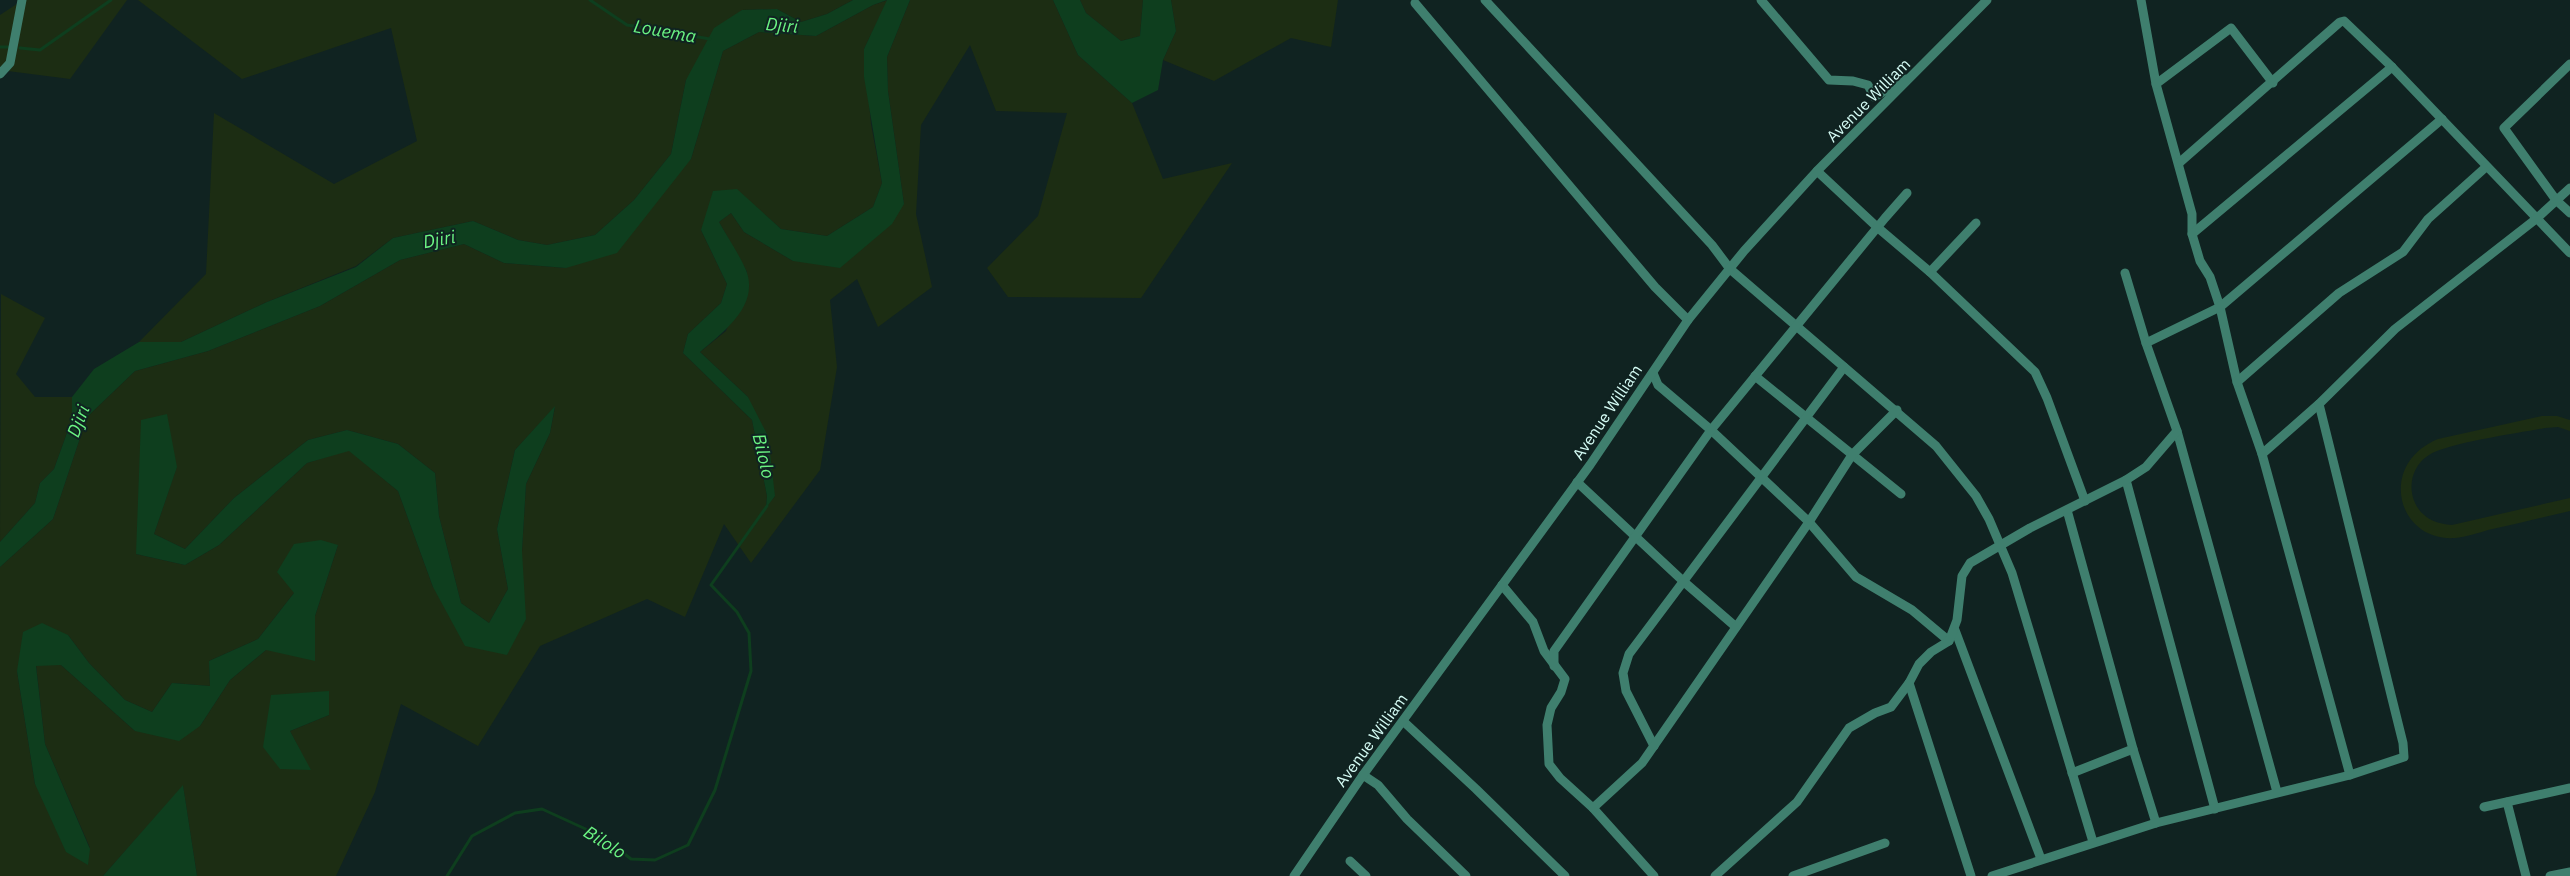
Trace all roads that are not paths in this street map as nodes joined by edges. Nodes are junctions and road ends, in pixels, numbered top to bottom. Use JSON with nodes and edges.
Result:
{"nodes":[{"id":1,"x":22,"y":0,"type":"edge"},
{"id":2,"x":1485,"y":0,"type":"edge"},
{"id":3,"x":1761,"y":0,"type":"edge"},
{"id":4,"x":1987,"y":0,"type":"edge"},
{"id":5,"x":2141,"y":0,"type":"edge"},
{"id":6,"x":1415,"y":2,"type":"dead end"},
{"id":7,"x":2570,"y":64,"type":"edge"},
{"id":8,"x":2392,"y":67,"type":"junction"},
{"id":9,"x":0,"y":74,"type":"edge"},
{"id":10,"x":1914,"y":75,"type":"junction"},
{"id":11,"x":2273,"y":82,"type":"junction"},
{"id":12,"x":2156,"y":84,"type":"junction"},
{"id":13,"x":2442,"y":120,"type":"junction"},
{"id":14,"x":2179,"y":163,"type":"junction"},
{"id":15,"x":2486,"y":167,"type":"junction"},
{"id":16,"x":1817,"y":171,"type":"junction"},
{"id":17,"x":2570,"y":188,"type":"edge"},
{"id":18,"x":1908,"y":193,"type":"dead end"},
{"id":19,"x":2556,"y":200,"type":"junction"},
{"id":20,"x":2570,"y":213,"type":"edge"},
{"id":21,"x":2536,"y":219,"type":"junction"},
{"id":22,"x":1976,"y":223,"type":"dead end"},
{"id":23,"x":1877,"y":227,"type":"junction"},
{"id":24,"x":2192,"y":234,"type":"junction"},
{"id":25,"x":2570,"y":254,"type":"edge"},
{"id":26,"x":1730,"y":269,"type":"junction"},
{"id":27,"x":1930,"y":272,"type":"junction"},
{"id":28,"x":2126,"y":273,"type":"dead end"},
{"id":29,"x":2220,"y":307,"type":"junction"},
{"id":30,"x":1688,"y":320,"type":"junction"},
{"id":31,"x":1798,"y":325,"type":"junction"},
{"id":32,"x":2146,"y":343,"type":"junction"},
{"id":33,"x":1844,"y":367,"type":"junction"},
{"id":34,"x":1653,"y":373,"type":"junction"},
{"id":35,"x":1755,"y":376,"type":"junction"},
{"id":36,"x":2238,"y":382,"type":"junction"},
{"id":37,"x":2319,"y":404,"type":"junction"},
{"id":38,"x":1896,"y":410,"type":"junction"},
{"id":39,"x":1806,"y":419,"type":"junction"},
{"id":40,"x":1711,"y":430,"type":"junction"},
{"id":41,"x":2177,"y":431,"type":"junction"},
{"id":42,"x":2262,"y":454,"type":"junction"},
{"id":43,"x":1852,"y":455,"type":"junction"},
{"id":44,"x":1762,"y":478,"type":"junction"},
{"id":45,"x":2126,"y":480,"type":"junction"},
{"id":46,"x":1577,"y":482,"type":"junction"},
{"id":47,"x":1901,"y":494,"type":"dead end"},
{"id":48,"x":2085,"y":501,"type":"junction"},
{"id":49,"x":2067,"y":510,"type":"junction"},
{"id":50,"x":1809,"y":522,"type":"junction"},
{"id":51,"x":1636,"y":536,"type":"junction"},
{"id":52,"x":2001,"y":545,"type":"junction"},
{"id":53,"x":1682,"y":582,"type":"junction"},
{"id":54,"x":1502,"y":585,"type":"junction"},
{"id":55,"x":1736,"y":627,"type":"junction"},
{"id":56,"x":1955,"y":630,"type":"junction"},
{"id":57,"x":1948,"y":641,"type":"junction"},
{"id":58,"x":1554,"y":666,"type":"junction"},
{"id":59,"x":1910,"y":683,"type":"junction"},
{"id":60,"x":1403,"y":721,"type":"junction"},
{"id":61,"x":1654,"y":746,"type":"junction"},
{"id":62,"x":2133,"y":749,"type":"junction"},
{"id":63,"x":2072,"y":773,"type":"junction"},
{"id":64,"x":1363,"y":775,"type":"junction"},
{"id":65,"x":2350,"y":775,"type":"junction"},
{"id":66,"x":2570,"y":788,"type":"edge"},
{"id":67,"x":2277,"y":792,"type":"junction"},
{"id":68,"x":2507,"y":802,"type":"junction"},
{"id":69,"x":2484,"y":807,"type":"dead end"},
{"id":70,"x":1593,"y":808,"type":"junction"},
{"id":71,"x":2216,"y":808,"type":"junction"},
{"id":72,"x":2156,"y":823,"type":"junction"},
{"id":73,"x":2093,"y":842,"type":"junction"},
{"id":74,"x":1885,"y":843,"type":"dead end"},
{"id":75,"x":2041,"y":859,"type":"junction"},
{"id":76,"x":1350,"y":861,"type":"dead end"},
{"id":77,"x":2570,"y":872,"type":"edge"},
{"id":78,"x":1294,"y":876,"type":"edge"},
{"id":79,"x":1366,"y":876,"type":"edge"},
{"id":80,"x":1466,"y":876,"type":"edge"},
{"id":81,"x":1565,"y":876,"type":"edge"},
{"id":82,"x":1654,"y":876,"type":"edge"},
{"id":83,"x":1715,"y":876,"type":"edge"},
{"id":84,"x":1793,"y":876,"type":"edge"},
{"id":85,"x":1971,"y":876,"type":"edge"},
{"id":86,"x":1992,"y":876,"type":"edge"},
{"id":87,"x":2526,"y":876,"type":"edge"},
{"id":88,"x":2550,"y":876,"type":"edge"}],
"edges":[{"from":1,"to":9,"type":"street"},
{"from":2,"to":26,"type":"street"},
{"from":3,"to":10,"type":"street"},
{"from":4,"to":10,"type":"street","name":"Avenue William"},
{"from":5,"to":12,"type":"street"},
{"from":6,"to":30,"type":"street"},
{"from":7,"to":19,"type":"street"},
{"from":8,"to":11,"type":"street"},
{"from":8,"to":13,"type":"street"},
{"from":8,"to":24,"type":"street"},
{"from":10,"to":16,"type":"street","name":"Avenue William"},
{"from":11,"to":12,"type":"street"},
{"from":11,"to":14,"type":"street"},
{"from":12,"to":14,"type":"street"},
{"from":13,"to":15,"type":"street"},
{"from":13,"to":29,"type":"street"},
{"from":14,"to":24,"type":"street"},
{"from":15,"to":21,"type":"street"},
{"from":15,"to":36,"type":"street"},
{"from":16,"to":23,"type":"street"},
{"from":16,"to":26,"type":"street","name":"Avenue William"},
{"from":17,"to":19,"type":"street"},
{"from":18,"to":23,"type":"street"},
{"from":19,"to":20,"type":"street"},
{"from":19,"to":21,"type":"street"},
{"from":21,"to":25,"type":"street"},
{"from":21,"to":37,"type":"street"},
{"from":22,"to":27,"type":"street"},
{"from":23,"to":27,"type":"street"},
{"from":23,"to":31,"type":"street"},
{"from":24,"to":29,"type":"street"},
{"from":26,"to":30,"type":"street","name":"Avenue William"},
{"from":26,"to":31,"type":"street"},
{"from":27,"to":48,"type":"street"},
{"from":28,"to":32,"type":"street"},
{"from":29,"to":32,"type":"street"},
{"from":29,"to":36,"type":"street"},
{"from":30,"to":34,"type":"street","name":"Avenue William"},
{"from":31,"to":33,"type":"street"},
{"from":31,"to":35,"type":"street"},
{"from":32,"to":41,"type":"street"},
{"from":33,"to":38,"type":"street"},
{"from":33,"to":39,"type":"street"},
{"from":34,"to":40,"type":"street"},
{"from":34,"to":46,"type":"street","name":"Avenue William"},
{"from":35,"to":39,"type":"street"},
{"from":35,"to":40,"type":"street"},
{"from":36,"to":42,"type":"street"},
{"from":37,"to":42,"type":"street"},
{"from":37,"to":65,"type":"street"},
{"from":38,"to":43,"type":"street"},
{"from":38,"to":52,"type":"street"},
{"from":39,"to":43,"type":"street"},
{"from":39,"to":44,"type":"street"},
{"from":40,"to":44,"type":"street"},
{"from":40,"to":51,"type":"street"},
{"from":41,"to":45,"type":"street"},
{"from":41,"to":67,"type":"street"},
{"from":42,"to":65,"type":"street"},
{"from":43,"to":47,"type":"street"},
{"from":43,"to":50,"type":"street"},
{"from":44,"to":50,"type":"street"},
{"from":44,"to":53,"type":"street"},
{"from":45,"to":48,"type":"street"},
{"from":45,"to":71,"type":"street"},
{"from":46,"to":51,"type":"street"},
{"from":46,"to":54,"type":"street","name":"Avenue William"},
{"from":48,"to":49,"type":"street"},
{"from":49,"to":52,"type":"street"},
{"from":49,"to":62,"type":"street"},
{"from":50,"to":55,"type":"street"},
{"from":50,"to":57,"type":"street"},
{"from":51,"to":53,"type":"street"},
{"from":51,"to":58,"type":"street"},
{"from":52,"to":56,"type":"street"},
{"from":52,"to":63,"type":"street"},
{"from":53,"to":55,"type":"street"},
{"from":53,"to":61,"type":"street"},
{"from":54,"to":58,"type":"street"},
{"from":54,"to":60,"type":"street","name":"Avenue William"},
{"from":55,"to":61,"type":"street"},
{"from":56,"to":57,"type":"street"},
{"from":56,"to":75,"type":"street"},
{"from":57,"to":59,"type":"street"},
{"from":58,"to":70,"type":"street"},
{"from":59,"to":83,"type":"street"},
{"from":59,"to":85,"type":"street"},
{"from":60,"to":64,"type":"street","name":"Avenue William"},
{"from":60,"to":81,"type":"street"},
{"from":61,"to":70,"type":"street"},
{"from":62,"to":63,"type":"street"},
{"from":62,"to":72,"type":"street"},
{"from":63,"to":73,"type":"street"},
{"from":64,"to":78,"type":"street","name":"Avenue William"},
{"from":64,"to":80,"type":"street"},
{"from":65,"to":67,"type":"street"},
{"from":66,"to":68,"type":"street"},
{"from":67,"to":71,"type":"street"},
{"from":68,"to":69,"type":"street"},
{"from":68,"to":87,"type":"street"},
{"from":70,"to":82,"type":"street"},
{"from":71,"to":72,"type":"street"},
{"from":72,"to":73,"type":"street"},
{"from":73,"to":75,"type":"street"},
{"from":74,"to":84,"type":"street"},
{"from":75,"to":86,"type":"street"},
{"from":76,"to":79,"type":"street"},
{"from":77,"to":88,"type":"street"}]}
